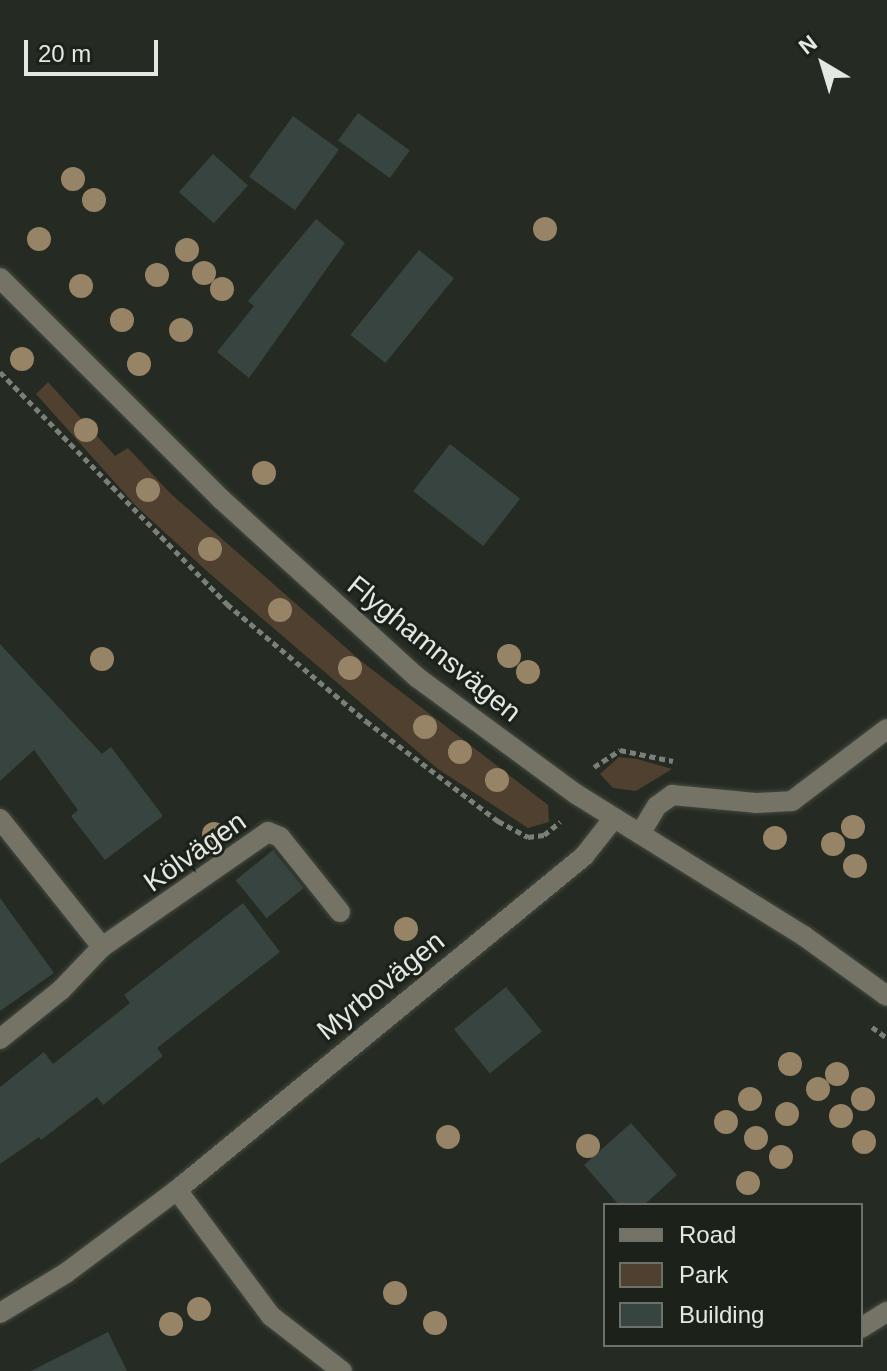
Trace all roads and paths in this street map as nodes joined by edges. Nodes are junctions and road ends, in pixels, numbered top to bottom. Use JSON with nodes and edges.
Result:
{"nodes":[{"id":1,"x":0,"y":278,"type":"edge"},
{"id":2,"x":0,"y":372,"type":"edge"},
{"id":3,"x":887,"y":729,"type":"edge"},
{"id":4,"x":614,"y":818,"type":"junction"},
{"id":5,"x":0,"y":819,"type":"edge"},
{"id":6,"x":640,"y":834,"type":"junction"},
{"id":7,"x":595,"y":843,"type":"junction"},
{"id":8,"x":340,"y":912,"type":"dead end"},
{"id":9,"x":102,"y":947,"type":"junction"},
{"id":10,"x":887,"y":996,"type":"edge"},
{"id":11,"x":863,"y":1020,"type":"dead end"},
{"id":12,"x":887,"y":1038,"type":"edge"},
{"id":13,"x":0,"y":1039,"type":"edge"},
{"id":14,"x":177,"y":1190,"type":"junction"},
{"id":15,"x":887,"y":1312,"type":"edge"},
{"id":16,"x":0,"y":1313,"type":"edge"},
{"id":17,"x":863,"y":1327,"type":"edge"},
{"id":18,"x":342,"y":1371,"type":"edge"}],
"edges":[{"from":1,"to":4,"type":"street","name":"Flyghamnsvägen"},
{"from":2,"to":7,"type":"path"},
{"from":3,"to":6,"type":"street"},
{"from":4,"to":6,"type":"street","name":"Flyghamnsvägen"},
{"from":4,"to":7,"type":"street","name":"Myrbovägen"},
{"from":5,"to":9,"type":"street"},
{"from":6,"to":10,"type":"street","name":"Flyghamnsvägen"},
{"from":7,"to":14,"type":"street","name":"Myrbovägen"},
{"from":8,"to":9,"type":"street","name":"Kölvägen"},
{"from":9,"to":13,"type":"street","name":"Kölvägen"},
{"from":11,"to":12,"type":"path"},
{"from":14,"to":16,"type":"street","name":"Myrbovägen"},
{"from":14,"to":18,"type":"street"},
{"from":15,"to":17,"type":"street"}]}
